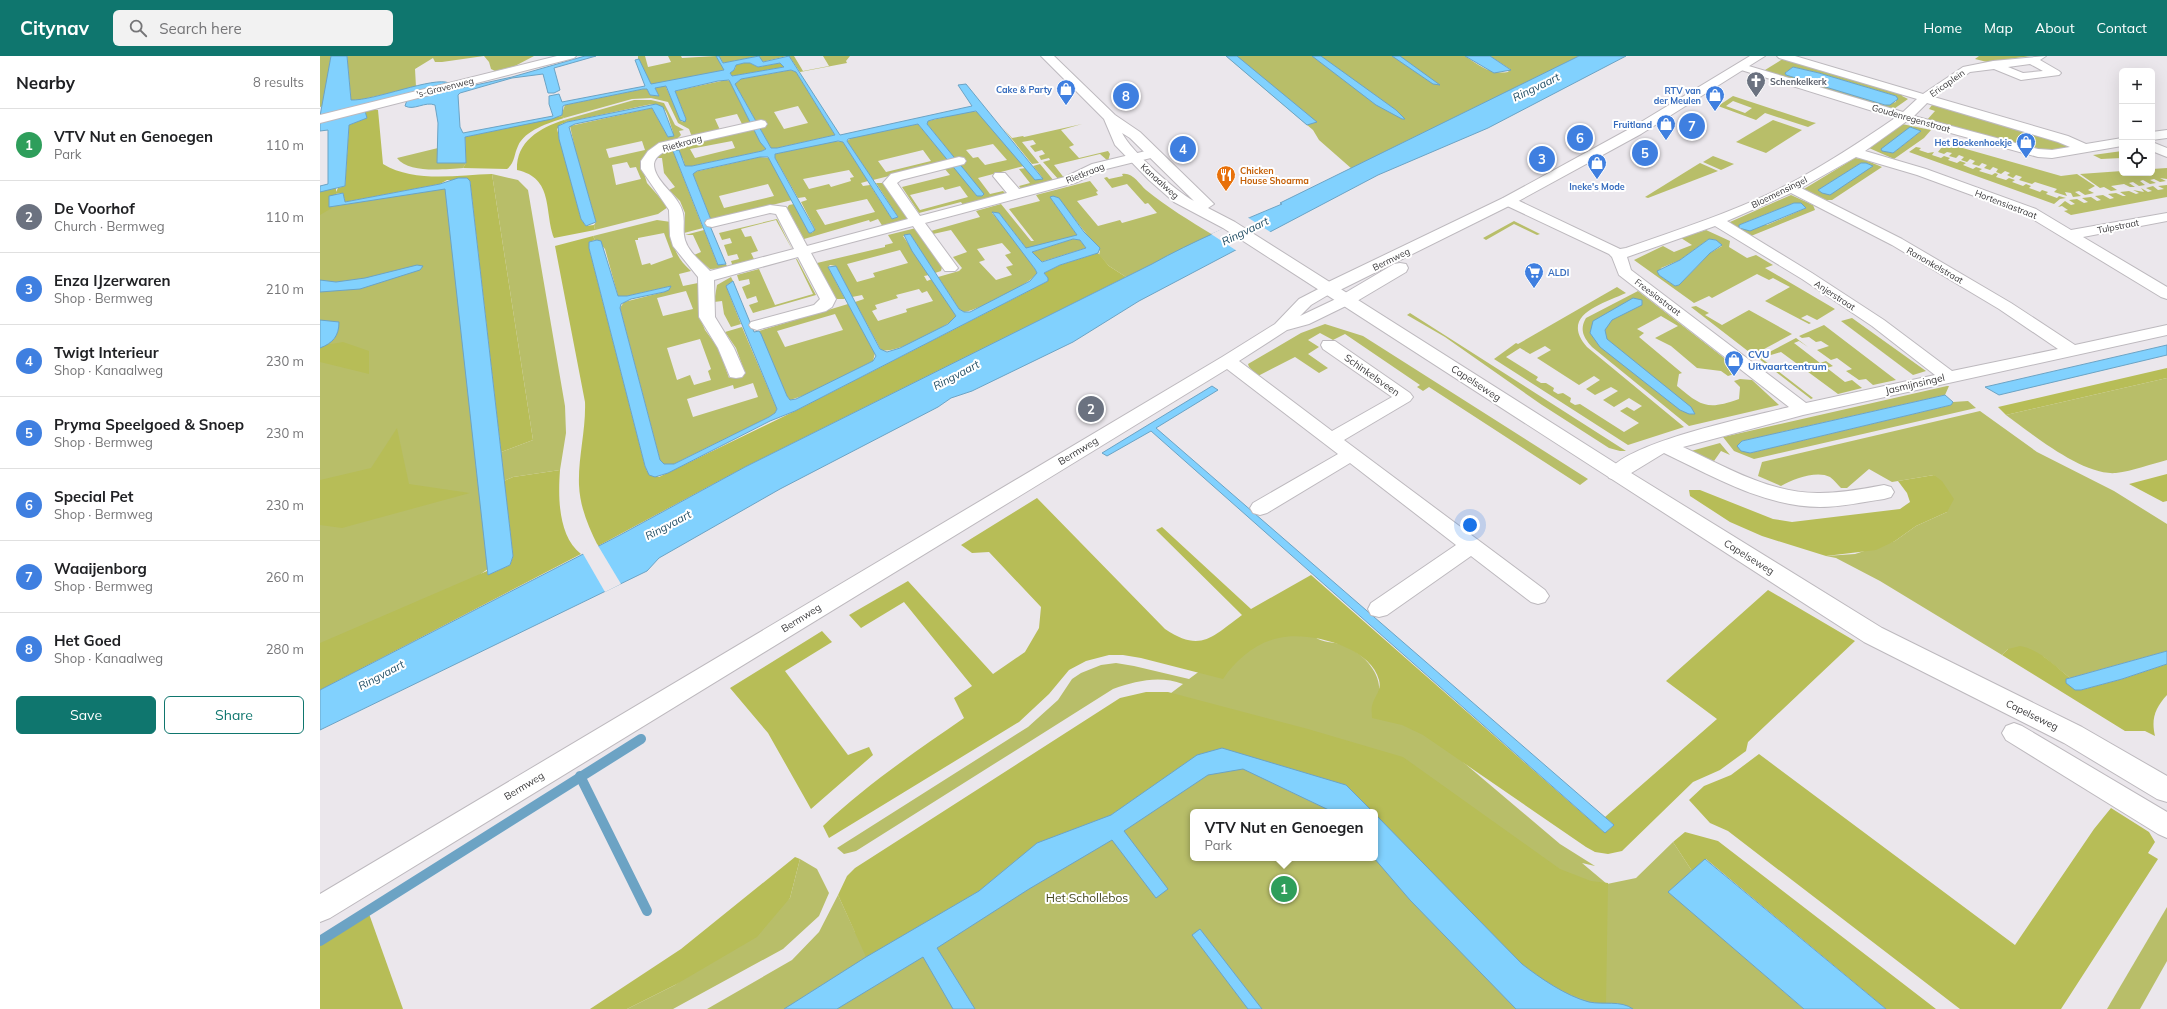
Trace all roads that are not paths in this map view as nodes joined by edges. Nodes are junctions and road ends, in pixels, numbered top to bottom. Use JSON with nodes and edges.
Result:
{"nodes":[{"id":1,"x":570,"y":56,"type":"edge"},
{"id":2,"x":1047,"y":56,"type":"edge"},
{"id":3,"x":1759,"y":56,"type":"edge"},
{"id":4,"x":1783,"y":56,"type":"edge"},
{"id":5,"x":2036,"y":58,"type":"edge"},
{"id":6,"x":1993,"y":64,"type":"junction"},
{"id":7,"x":1742,"y":67,"type":"junction"},
{"id":8,"x":1925,"y":98,"type":"junction"},
{"id":9,"x":1905,"y":117,"type":"junction"},
{"id":10,"x":1110,"y":118,"type":"junction"},
{"id":11,"x":320,"y":119,"type":"edge"},
{"id":12,"x":761,"y":124,"type":"dead end"},
{"id":13,"x":2167,"y":134,"type":"edge"},
{"id":14,"x":2155,"y":136,"type":"edge"},
{"id":15,"x":2119,"y":142,"type":"edge"},
{"id":16,"x":2155,"y":147,"type":"edge"},
{"id":17,"x":2083,"y":148,"type":"junction"},
{"id":18,"x":1855,"y":152,"type":"junction"},
{"id":19,"x":1154,"y":153,"type":"junction"},
{"id":20,"x":2167,"y":153,"type":"edge"},
{"id":21,"x":1135,"y":157,"type":"junction"},
{"id":22,"x":959,"y":161,"type":"dead end"},
{"id":23,"x":1000,"y":176,"type":"dead end"},
{"id":24,"x":1791,"y":188,"type":"junction"},
{"id":25,"x":1016,"y":195,"type":"junction"},
{"id":26,"x":1508,"y":201,"type":"junction"},
{"id":27,"x":2167,"y":217,"type":"edge"},
{"id":28,"x":1716,"y":221,"type":"junction"},
{"id":29,"x":917,"y":222,"type":"junction"},
{"id":30,"x":712,"y":223,"type":"dead end"},
{"id":31,"x":1229,"y":225,"type":"junction"},
{"id":32,"x":2069,"y":235,"type":"junction"},
{"id":33,"x":804,"y":253,"type":"junction"},
{"id":34,"x":1618,"y":254,"type":"junction"},
{"id":35,"x":950,"y":268,"type":"dead end"},
{"id":36,"x":706,"y":278,"type":"junction"},
{"id":37,"x":1337,"y":294,"type":"junction"},
{"id":38,"x":2167,"y":294,"type":"edge"},
{"id":39,"x":757,"y":325,"type":"dead end"},
{"id":40,"x":2167,"y":330,"type":"edge"},
{"id":41,"x":1329,"y":345,"type":"dead end"},
{"id":42,"x":2073,"y":350,"type":"junction"},
{"id":43,"x":1228,"y":361,"type":"junction"},
{"id":44,"x":736,"y":373,"type":"dead end"},
{"id":45,"x":1949,"y":377,"type":"junction"},
{"id":46,"x":1804,"y":409,"type":"junction"},
{"id":47,"x":1330,"y":439,"type":"junction"},
{"id":48,"x":1664,"y":446,"type":"junction"},
{"id":49,"x":1351,"y":454,"type":"junction"},
{"id":50,"x":1616,"y":473,"type":"junction"},
{"id":51,"x":1884,"y":492,"type":"dead end"},
{"id":52,"x":1260,"y":508,"type":"dead end"},
{"id":53,"x":1471,"y":545,"type":"junction"},
{"id":54,"x":1538,"y":596,"type":"dead end"},
{"id":55,"x":1379,"y":609,"type":"dead end"},
{"id":56,"x":2014,"y":733,"type":"dead end"},
{"id":57,"x":2167,"y":790,"type":"edge"},
{"id":58,"x":2167,"y":826,"type":"edge"},
{"id":59,"x":320,"y":909,"type":"edge"}],
"edges":[{"from":1,"to":11,"type":"street","name":"'s-Gravenweg"},
{"from":2,"to":10,"type":"main road","name":"Kanaalweg"},
{"from":3,"to":7,"type":"main road","name":"Bermweg"},
{"from":4,"to":8,"type":"street"},
{"from":5,"to":6,"type":"street","name":"Ericaplein"},
{"from":5,"to":6,"type":"street","name":"Ericaplein"},
{"from":6,"to":8,"type":"street","name":"Ericaplein"},
{"from":7,"to":9,"type":"street","name":"Goudenregenstraat"},
{"from":7,"to":26,"type":"main road","name":"Bermweg"},
{"from":8,"to":9,"type":"street","name":"Bloemensingel"},
{"from":8,"to":17,"type":"street"},
{"from":9,"to":17,"type":"street","name":"Goudenregenstraat"},
{"from":9,"to":18,"type":"street","name":"Bloemensingel"},
{"from":10,"to":19,"type":"main road","name":"Kanaalweg"},
{"from":10,"to":21,"type":"main road","name":"Kanaalweg"},
{"from":12,"to":36,"type":"street","name":"Rietkraag"},
{"from":13,"to":14,"type":"street"},
{"from":15,"to":17,"type":"street","name":"Goudenregenstraat"},
{"from":16,"to":20,"type":"street"},
{"from":18,"to":24,"type":"street","name":"Bloemensingel"},
{"from":18,"to":32,"type":"street","name":"Hortensiastraat"},
{"from":19,"to":21,"type":"street","name":"Rietkraag"},
{"from":19,"to":31,"type":"main road","name":"Kanaalweg"},
{"from":21,"to":25,"type":"street","name":"Rietkraag"},
{"from":21,"to":31,"type":"main road","name":"Kanaalweg"},
{"from":22,"to":29,"type":"street"},
{"from":23,"to":25,"type":"street"},
{"from":24,"to":28,"type":"street","name":"Bloemensingel"},
{"from":24,"to":42,"type":"street","name":"Ranonkelstraat"},
{"from":25,"to":29,"type":"street","name":"Rietkraag"},
{"from":26,"to":34,"type":"street"},
{"from":26,"to":37,"type":"main road","name":"Bermweg"},
{"from":27,"to":32,"type":"street","name":"Tulpstraat"},
{"from":28,"to":34,"type":"street","name":"Bloemensingel"},
{"from":28,"to":45,"type":"street","name":"Anjerstraat"},
{"from":29,"to":33,"type":"street","name":"Rietkraag"},
{"from":29,"to":35,"type":"street"},
{"from":30,"to":33,"type":"street"},
{"from":31,"to":37,"type":"main road","name":"Kanaalweg"},
{"from":32,"to":38,"type":"street","name":"Hortensiastraat"},
{"from":33,"to":36,"type":"street","name":"Rietkraag"},
{"from":33,"to":39,"type":"street"},
{"from":34,"to":46,"type":"street","name":"Freesiastraat"},
{"from":36,"to":44,"type":"street"},
{"from":37,"to":43,"type":"street","name":"Bermweg"},
{"from":37,"to":50,"type":"main road","name":"Capelseweg"},
{"from":40,"to":42,"type":"street","name":"Jasmijnsingel"},
{"from":41,"to":47,"type":"street","name":"Schinkelsveen"},
{"from":42,"to":45,"type":"street","name":"Jasmijnsingel"},
{"from":43,"to":47,"type":"street"},
{"from":43,"to":59,"type":"street","name":"Bermweg"},
{"from":45,"to":46,"type":"street","name":"Jasmijnsingel"},
{"from":46,"to":48,"type":"street","name":"Jasmijnsingel"},
{"from":47,"to":49,"type":"street"},
{"from":48,"to":50,"type":"street","name":"Jasmijnsingel"},
{"from":48,"to":51,"type":"street"},
{"from":49,"to":52,"type":"street"},
{"from":49,"to":53,"type":"street"},
{"from":50,"to":57,"type":"main road","name":"Capelseweg"},
{"from":53,"to":54,"type":"street"},
{"from":53,"to":55,"type":"street"},
{"from":56,"to":58,"type":"street"}]}
